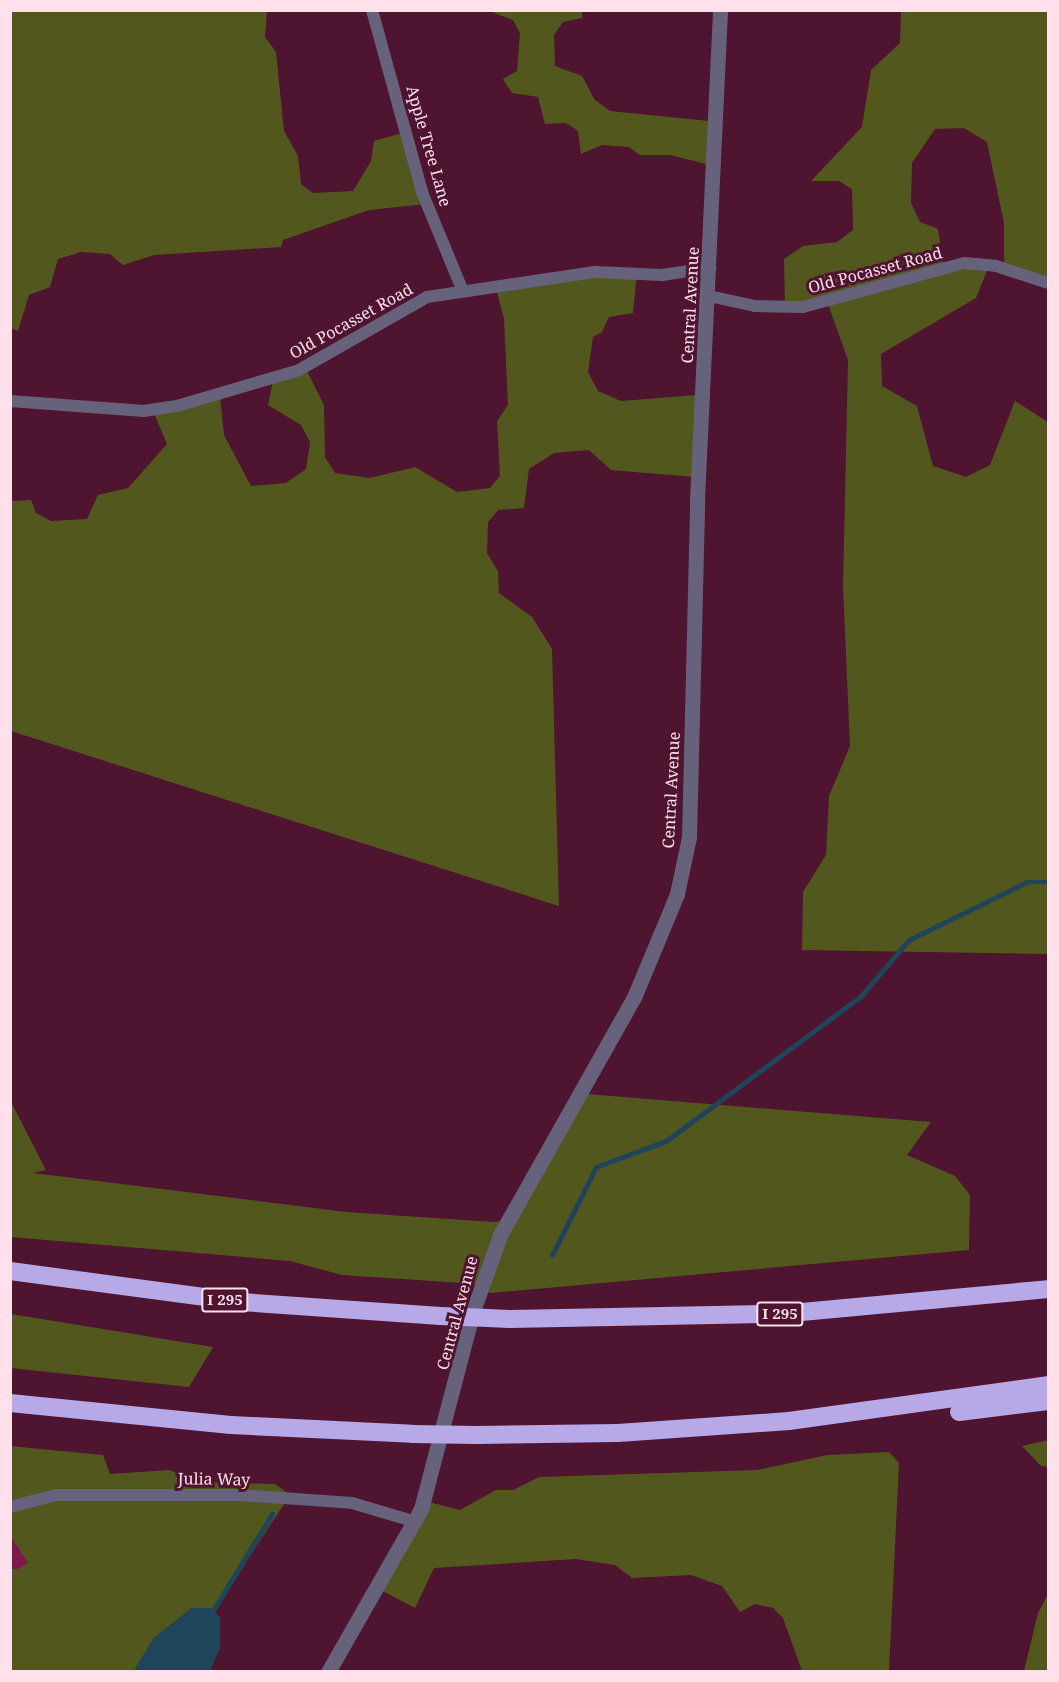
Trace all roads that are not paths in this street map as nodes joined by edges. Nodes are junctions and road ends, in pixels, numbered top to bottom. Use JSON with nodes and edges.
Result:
{"nodes":[{"id":1,"x":372,"y":10,"type":"edge"},
{"id":2,"x":720,"y":10,"type":"edge"},
{"id":3,"x":710,"y":268,"type":"junction"},
{"id":4,"x":1048,"y":283,"type":"edge"},
{"id":5,"x":462,"y":289,"type":"junction"},
{"id":6,"x":709,"y":296,"type":"junction"},
{"id":7,"x":10,"y":401,"type":"edge"},
{"id":8,"x":10,"y":1271,"type":"edge"},
{"id":9,"x":1048,"y":1289,"type":"edge"},
{"id":10,"x":1048,"y":1385,"type":"edge"},
{"id":11,"x":1048,"y":1401,"type":"edge"},
{"id":12,"x":10,"y":1403,"type":"edge"},
{"id":13,"x":789,"y":1421,"type":"junction"},
{"id":14,"x":10,"y":1507,"type":"edge"},
{"id":15,"x":416,"y":1522,"type":"junction"},
{"id":16,"x":328,"y":1671,"type":"edge"}],
"edges":[{"from":1,"to":5,"type":"street","name":"Apple Tree Lane"},
{"from":2,"to":3,"type":"street","name":"Central Avenue"},
{"from":3,"to":5,"type":"street","name":"Old Pocasset Road"},
{"from":3,"to":6,"type":"street","name":"Central Avenue"},
{"from":4,"to":6,"type":"street","name":"Old Pocasset Road"},
{"from":5,"to":7,"type":"street","name":"Old Pocasset Road"},
{"from":6,"to":15,"type":"street","name":"Central Avenue"},
{"from":8,"to":9,"type":"highway","number":"I 295","bridge":true},
{"from":10,"to":13,"type":"highway"},
{"from":11,"to":13,"type":"highway"},
{"from":12,"to":13,"type":"highway","bridge":true},
{"from":14,"to":15,"type":"street","name":"Julia Way"},
{"from":15,"to":16,"type":"street","name":"Central Avenue"}]}
